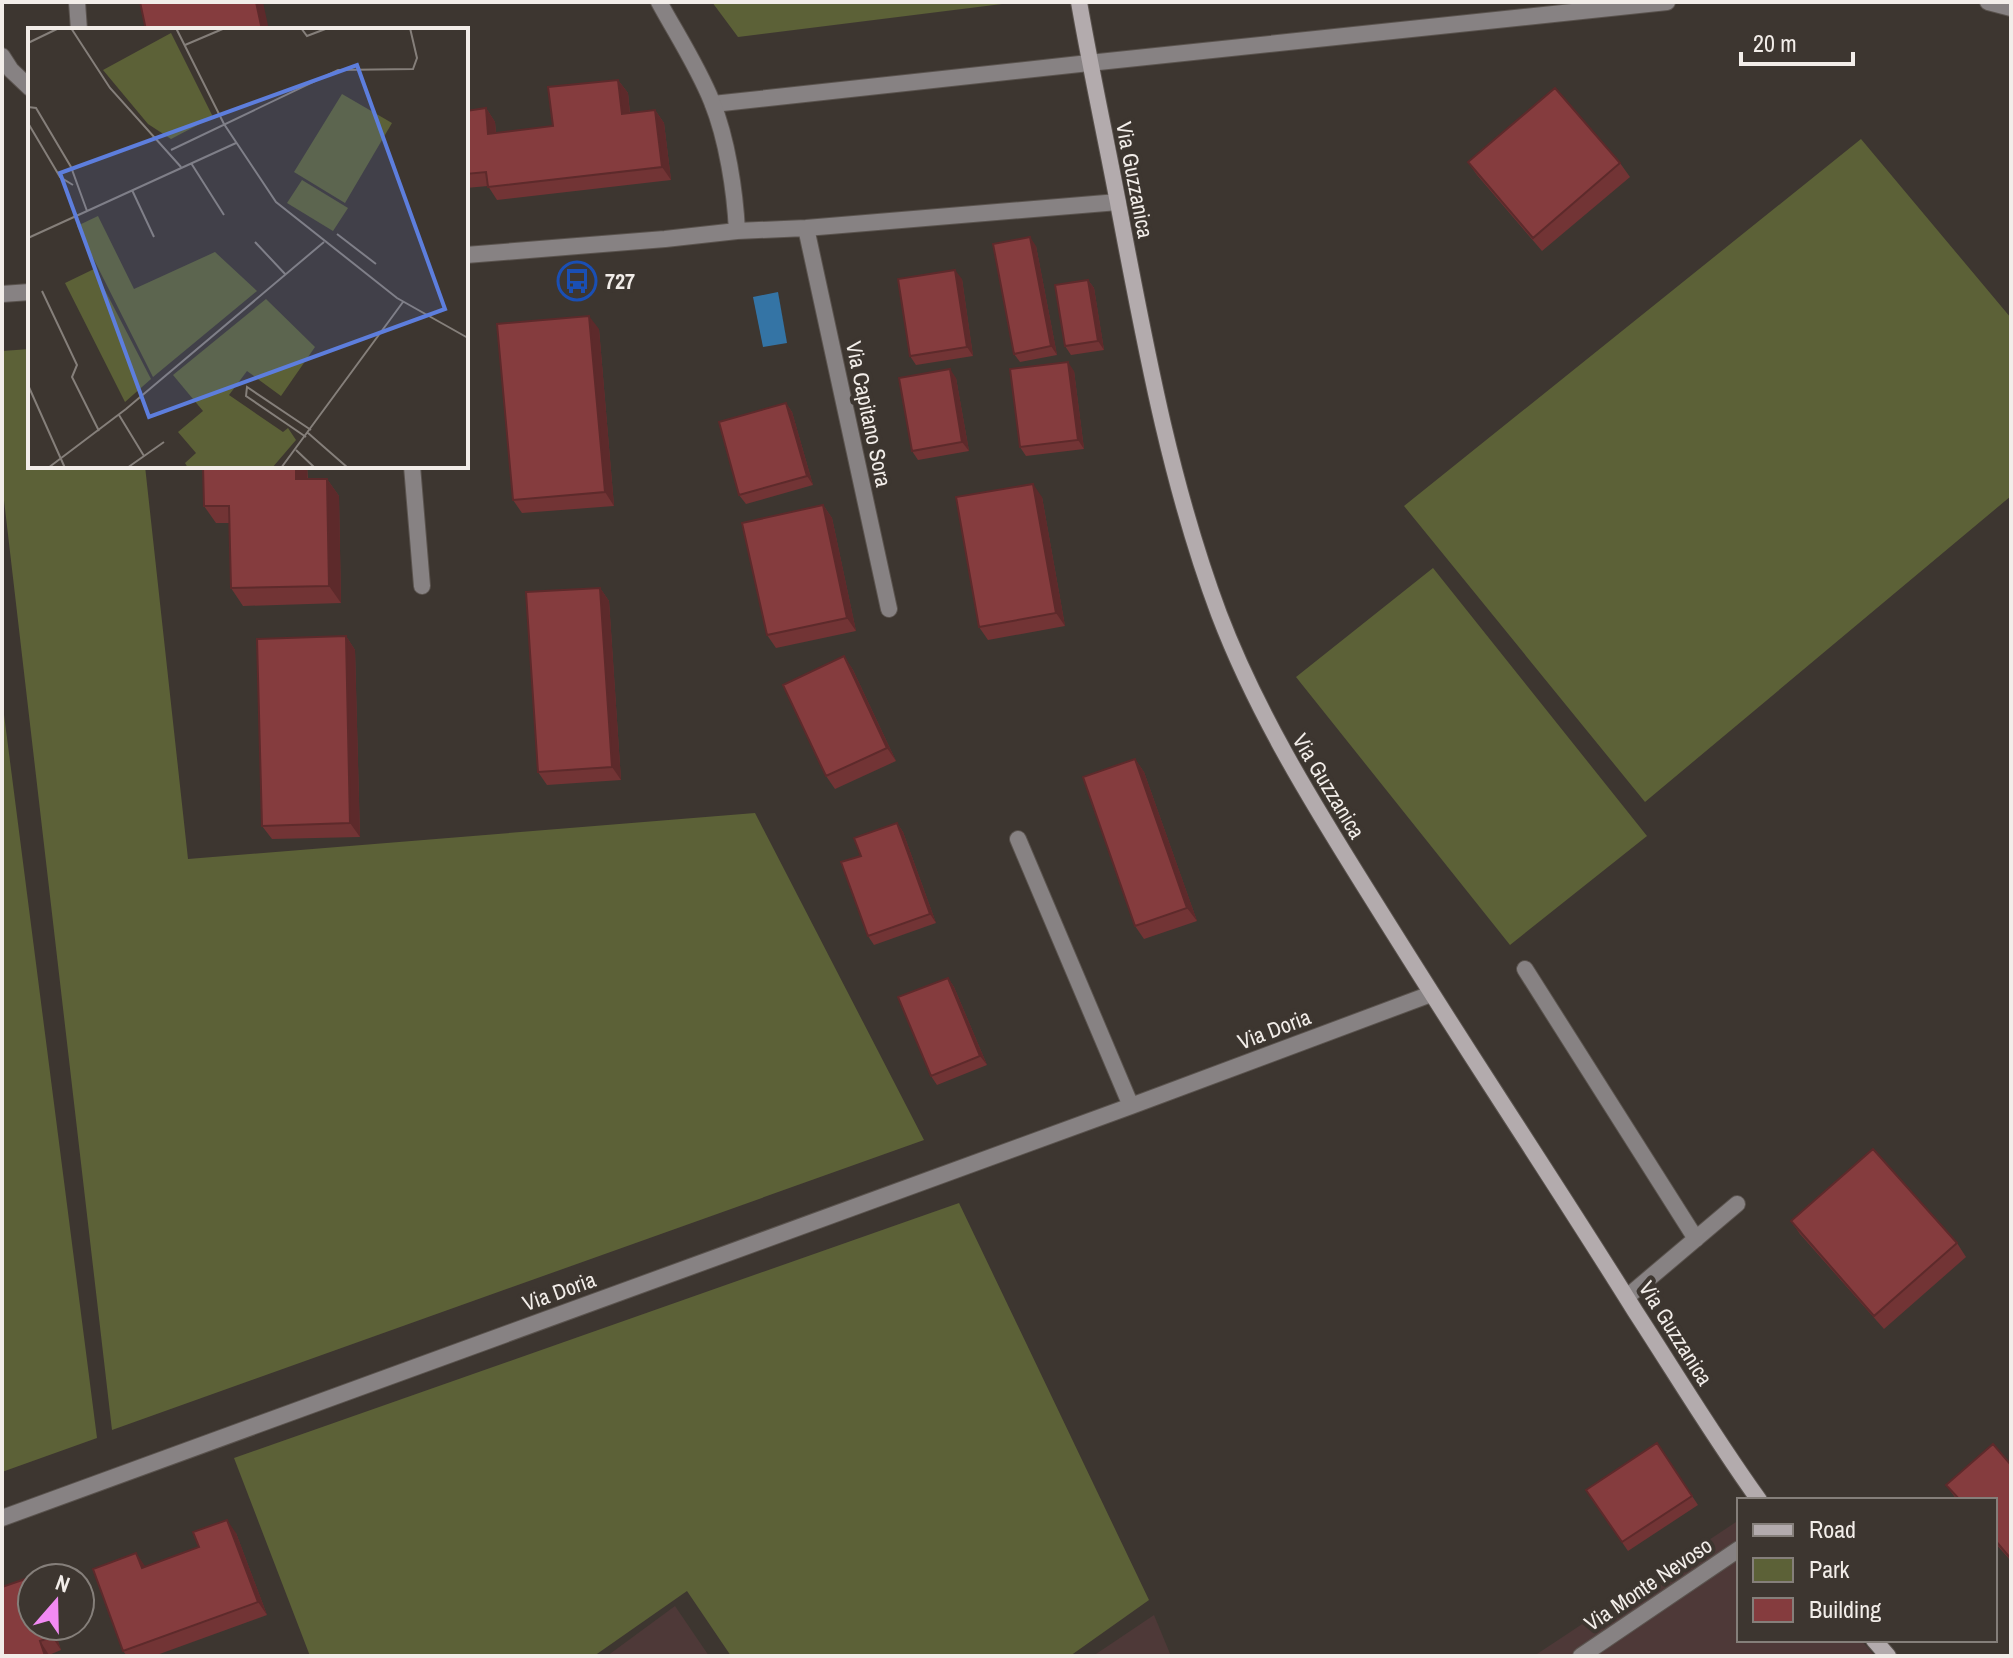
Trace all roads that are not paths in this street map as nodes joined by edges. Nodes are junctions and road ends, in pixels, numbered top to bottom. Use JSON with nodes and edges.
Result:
{"nodes":[{"id":1,"x":77,"y":2,"type":"edge"},
{"id":2,"x":659,"y":2,"type":"edge"},
{"id":3,"x":1079,"y":2,"type":"edge"},
{"id":4,"x":1667,"y":2,"type":"edge"},
{"id":5,"x":1988,"y":2,"type":"edge"},
{"id":6,"x":2011,"y":8,"type":"edge"},
{"id":7,"x":79,"y":28,"type":"edge"},
{"id":8,"x":2,"y":56,"type":"edge"},
{"id":9,"x":1089,"y":63,"type":"junction"},
{"id":10,"x":28,"y":86,"type":"edge"},
{"id":11,"x":713,"y":104,"type":"junction"},
{"id":12,"x":1118,"y":202,"type":"junction"},
{"id":13,"x":806,"y":228,"type":"junction"},
{"id":14,"x":737,"y":231,"type":"junction"},
{"id":15,"x":468,"y":255,"type":"edge"},
{"id":16,"x":28,"y":292,"type":"edge"},
{"id":17,"x":2,"y":294,"type":"edge"},
{"id":18,"x":412,"y":468,"type":"edge"},
{"id":19,"x":422,"y":586,"type":"dead end"},
{"id":20,"x":889,"y":609,"type":"dead end"},
{"id":21,"x":1018,"y":839,"type":"dead end"},
{"id":22,"x":1525,"y":969,"type":"dead end"},
{"id":23,"x":1431,"y":994,"type":"junction"},
{"id":24,"x":1131,"y":1106,"type":"junction"},
{"id":25,"x":1737,"y":1204,"type":"dead end"},
{"id":26,"x":1696,"y":1239,"type":"junction"},
{"id":27,"x":1627,"y":1297,"type":"junction"},
{"id":28,"x":1758,"y":1498,"type":"edge"},
{"id":29,"x":2,"y":1518,"type":"edge"},
{"id":30,"x":1737,"y":1550,"type":"edge"},
{"id":31,"x":1581,"y":1656,"type":"edge"}],
"edges":[{"from":1,"to":7,"type":"street"},
{"from":2,"to":11,"type":"street"},
{"from":3,"to":9,"type":"street","name":"Via Guzzanica"},
{"from":4,"to":9,"type":"street"},
{"from":5,"to":6,"type":"street"},
{"from":8,"to":10,"type":"street"},
{"from":9,"to":11,"type":"street"},
{"from":9,"to":12,"type":"street","name":"Via Guzzanica"},
{"from":11,"to":14,"type":"street"},
{"from":12,"to":13,"type":"street"},
{"from":12,"to":23,"type":"street","name":"Via Guzzanica"},
{"from":13,"to":14,"type":"street"},
{"from":13,"to":20,"type":"street","name":"Via Capitano Sora"},
{"from":14,"to":15,"type":"street"},
{"from":16,"to":17,"type":"street"},
{"from":18,"to":19,"type":"street"},
{"from":21,"to":24,"type":"street"},
{"from":22,"to":26,"type":"street"},
{"from":23,"to":24,"type":"street","name":"Via Doria"},
{"from":23,"to":27,"type":"street","name":"Via Guzzanica"},
{"from":24,"to":29,"type":"street","name":"Via Doria"},
{"from":25,"to":26,"type":"street"},
{"from":26,"to":27,"type":"street"},
{"from":27,"to":28,"type":"street","name":"Via Guzzanica"},
{"from":30,"to":31,"type":"street","name":"Via Monte Nevoso"}]}
